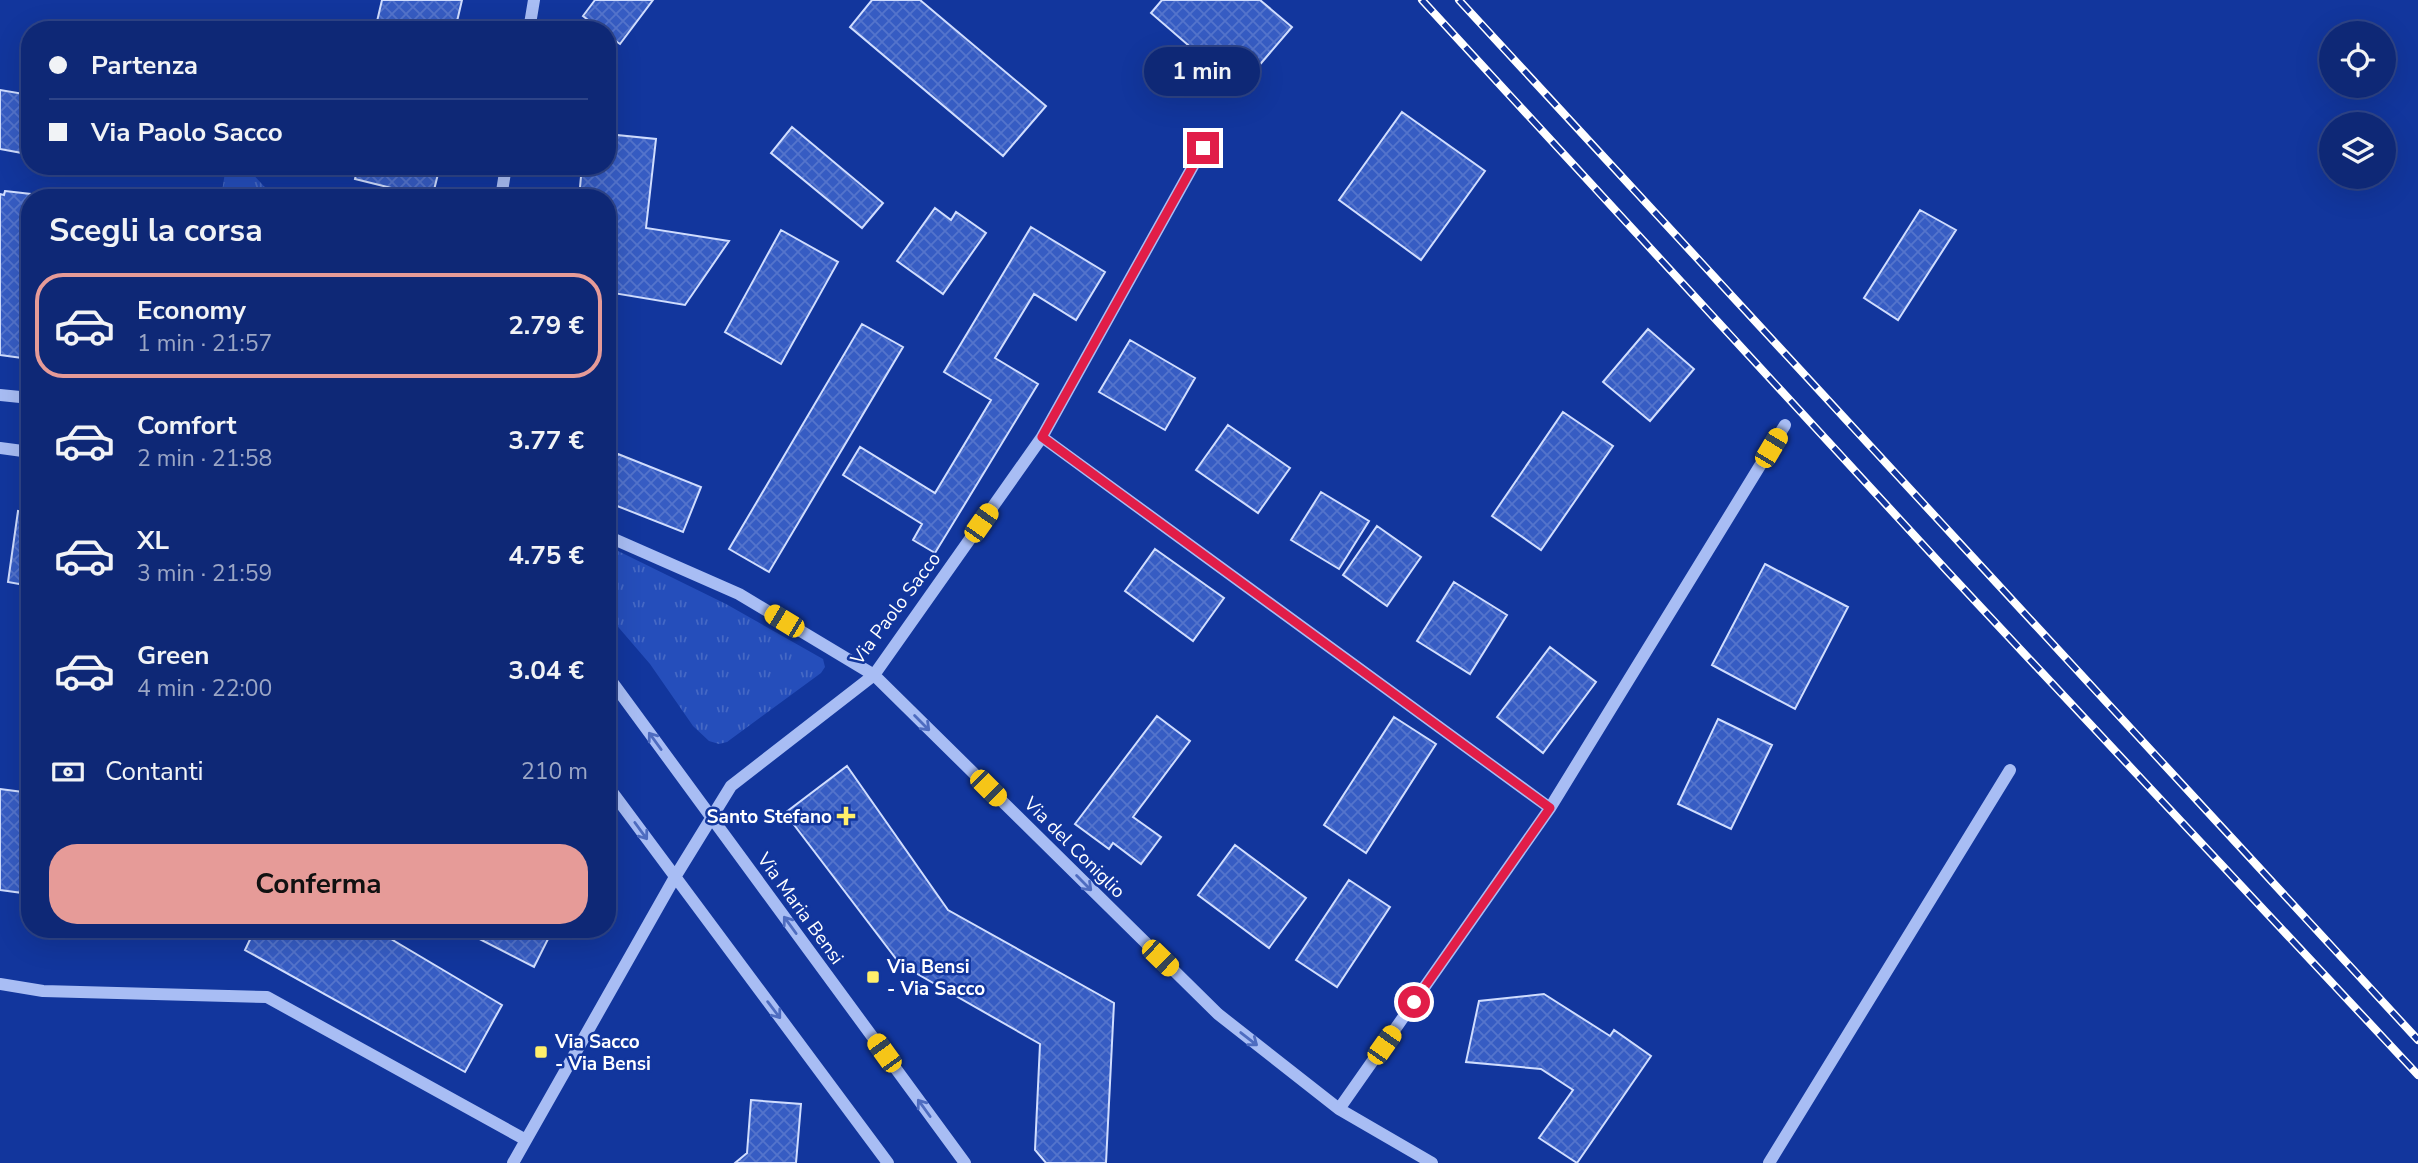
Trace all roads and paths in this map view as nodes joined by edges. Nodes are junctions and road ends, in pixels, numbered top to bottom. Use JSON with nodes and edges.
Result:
{"nodes":[{"id":1,"x":534,"y":0,"type":"edge"},
{"id":2,"x":530,"y":21,"type":"edge"},
{"id":3,"x":1203,"y":148,"type":"dead end"},
{"id":4,"x":0,"y":395,"type":"edge"},
{"id":5,"x":21,"y":397,"type":"edge"},
{"id":6,"x":1785,"y":425,"type":"dead end"},
{"id":7,"x":1042,"y":437,"type":"junction"},
{"id":8,"x":0,"y":448,"type":"edge"},
{"id":9,"x":21,"y":451,"type":"edge"},
{"id":10,"x":616,"y":540,"type":"edge"},
{"id":11,"x":874,"y":675,"type":"junction"},
{"id":12,"x":616,"y":688,"type":"edge"},
{"id":13,"x":2010,"y":770,"type":"dead end"},
{"id":14,"x":616,"y":797,"type":"edge"},
{"id":15,"x":1550,"y":808,"type":"junction"},
{"id":16,"x":712,"y":819,"type":"junction"},
{"id":17,"x":675,"y":877,"type":"junction"},
{"id":18,"x":0,"y":984,"type":"edge"},
{"id":19,"x":1339,"y":1109,"type":"junction"},
{"id":20,"x":526,"y":1140,"type":"junction"},
{"id":21,"x":513,"y":1163,"type":"edge"},
{"id":22,"x":888,"y":1163,"type":"edge"},
{"id":23,"x":965,"y":1163,"type":"edge"},
{"id":24,"x":1432,"y":1163,"type":"edge"},
{"id":25,"x":1769,"y":1163,"type":"edge"}],
"edges":[{"from":1,"to":2,"type":"street"},
{"from":3,"to":7,"type":"street","name":"Via Paolo Sacco"},
{"from":4,"to":5,"type":"street"},
{"from":6,"to":15,"type":"street"},
{"from":7,"to":11,"type":"street","name":"Via Paolo Sacco"},
{"from":7,"to":15,"type":"street"},
{"from":8,"to":9,"type":"street"},
{"from":10,"to":11,"type":"street","name":"Via del Coniglio"},
{"from":11,"to":16,"type":"street","name":"Via Paolo Sacco"},
{"from":11,"to":19,"type":"street","name":"Via del Coniglio","one_way":true},
{"from":16,"to":12,"type":"street","name":"Via Maria Bensi","one_way":true},
{"from":13,"to":25,"type":"street"},
{"from":14,"to":17,"type":"street","one_way":true},
{"from":15,"to":19,"type":"street"},
{"from":16,"to":17,"type":"street","name":"Via Paolo Sacco"},
{"from":23,"to":16,"type":"street","name":"Via Maria Bensi","one_way":true},
{"from":17,"to":20,"type":"street","name":"Via Paolo Sacco"},
{"from":17,"to":22,"type":"street","one_way":true},
{"from":18,"to":20,"type":"street"},
{"from":19,"to":24,"type":"street","name":"Via del Coniglio"},
{"from":20,"to":21,"type":"street","name":"Via Paolo Sacco"}]}
